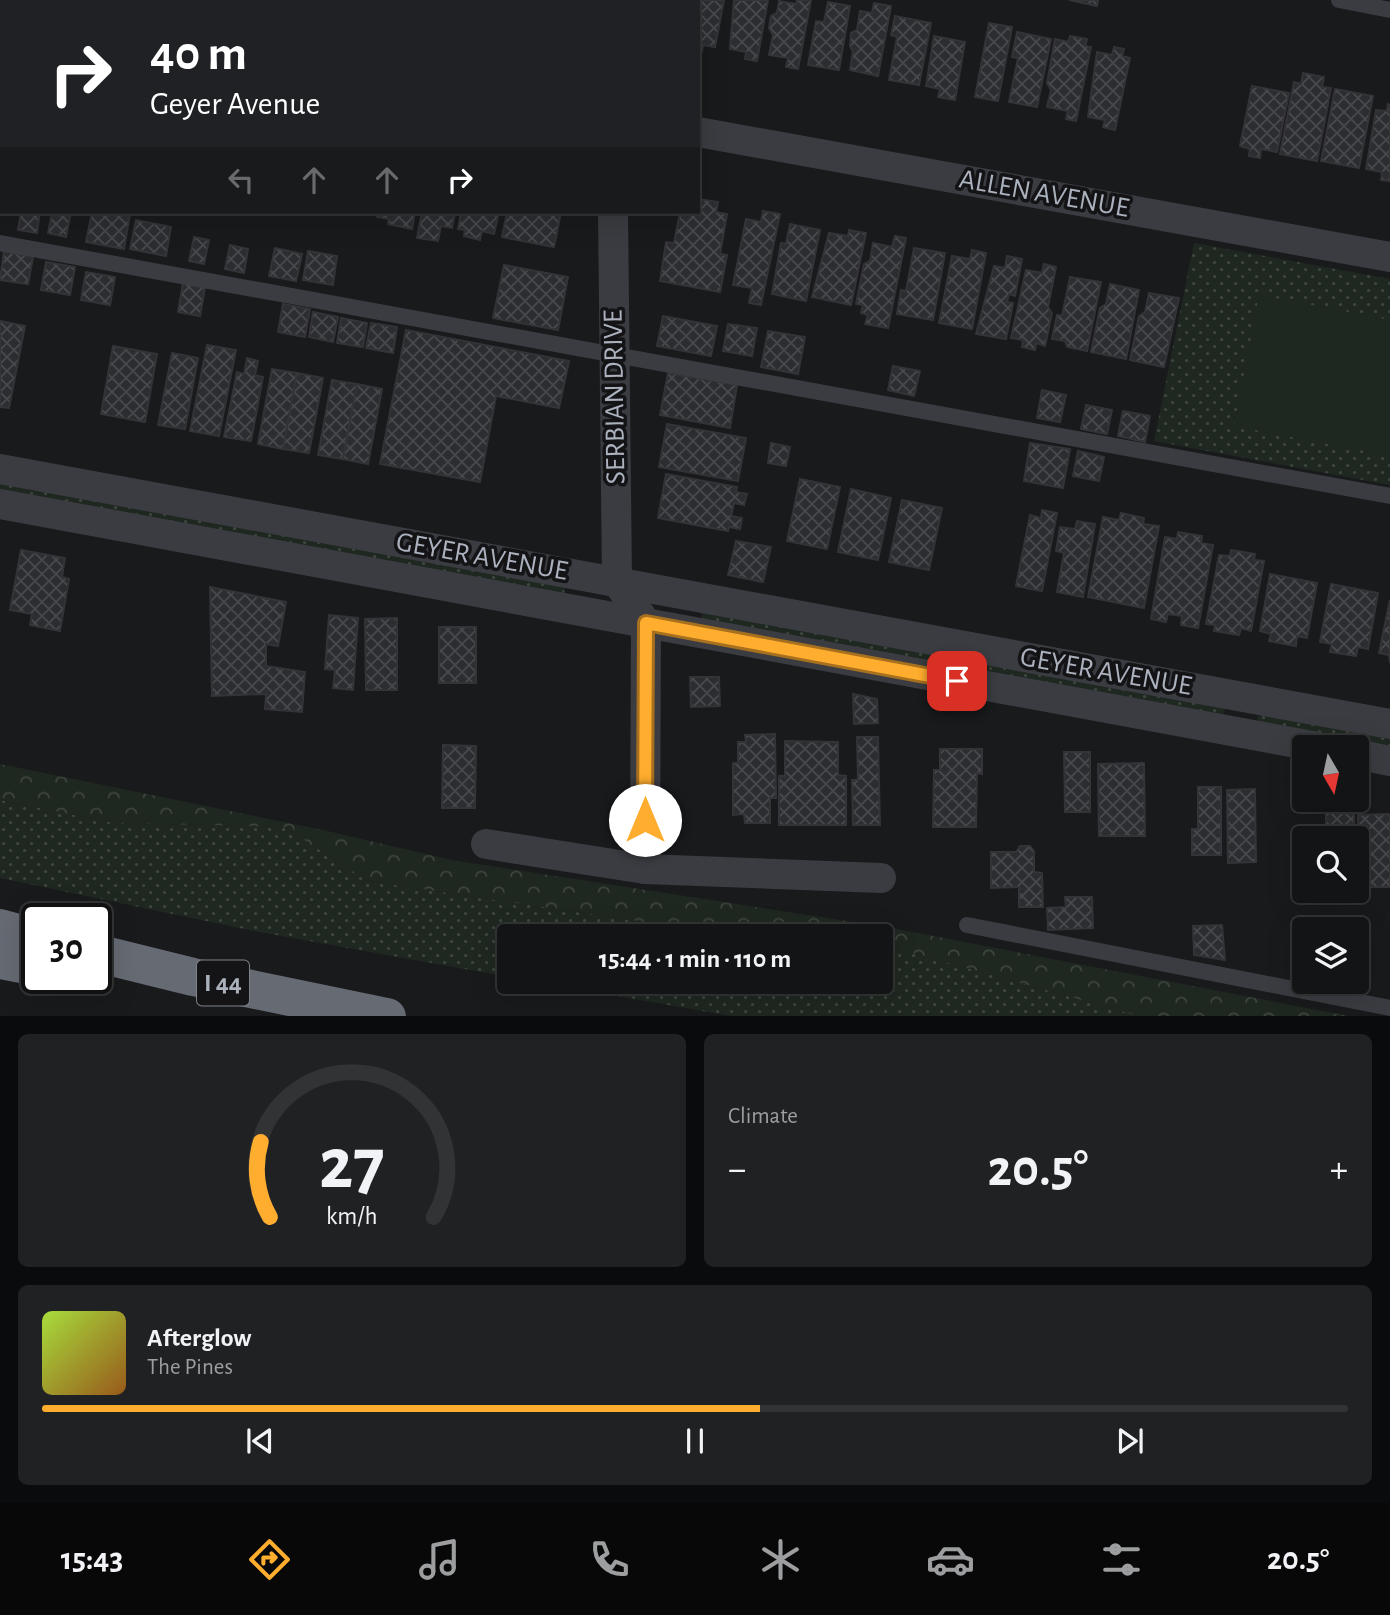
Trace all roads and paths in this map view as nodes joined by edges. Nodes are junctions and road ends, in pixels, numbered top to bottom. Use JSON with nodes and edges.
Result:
{"nodes":[{"id":1,"x":1339,"y":0,"type":"edge"},
{"id":2,"x":1390,"y":10,"type":"edge"},
{"id":3,"x":700,"y":131,"type":"edge"},
{"id":4,"x":613,"y":214,"type":"edge"},
{"id":5,"x":0,"y":243,"type":"edge"},
{"id":6,"x":1390,"y":257,"type":"edge"},
{"id":7,"x":615,"y":355,"type":"junction"},
{"id":8,"x":0,"y":469,"type":"edge"},
{"id":9,"x":1390,"y":496,"type":"edge"},
{"id":10,"x":0,"y":503,"type":"edge"},
{"id":11,"x":617,"y":582,"type":"junction"},
{"id":12,"x":646,"y":623,"type":"junction"},
{"id":13,"x":964,"y":646,"type":"junction"},
{"id":14,"x":957,"y":681,"type":"junction"},
{"id":15,"x":1249,"y":698,"type":"junction"},
{"id":16,"x":1390,"y":724,"type":"edge"},
{"id":17,"x":1241,"y":733,"type":"junction"},
{"id":18,"x":1292,"y":742,"type":"edge"},
{"id":19,"x":1369,"y":757,"type":"edge"},
{"id":20,"x":1390,"y":761,"type":"edge"},
{"id":21,"x":486,"y":844,"type":"dead end"},
{"id":22,"x":645,"y":869,"type":"junction"},
{"id":23,"x":881,"y":878,"type":"dead end"},
{"id":24,"x":967,"y":925,"type":"dead end"},
{"id":25,"x":0,"y":928,"type":"edge"},
{"id":26,"x":21,"y":934,"type":"edge"},
{"id":27,"x":112,"y":957,"type":"edge"},
{"id":28,"x":0,"y":960,"type":"edge"},
{"id":29,"x":21,"y":964,"type":"edge"},
{"id":30,"x":112,"y":977,"type":"edge"},
{"id":31,"x":1390,"y":1008,"type":"edge"},
{"id":32,"x":350,"y":1010,"type":"junction"},
{"id":33,"x":382,"y":1016,"type":"edge"}],
"edges":[{"from":1,"to":2,"type":"lane"},
{"from":3,"to":6,"type":"street","name":"ALLEN AVENUE"},
{"from":4,"to":7,"type":"street","name":"SERBIAN DRIVE"},
{"from":5,"to":7,"type":"lane"},
{"from":7,"to":9,"type":"lane"},
{"from":7,"to":11,"type":"street","name":"SERBIAN DRIVE"},
{"from":8,"to":11,"type":"street","name":"GEYER AVENUE"},
{"from":10,"to":12,"type":"street","name":"GEYER AVENUE"},
{"from":11,"to":12,"type":"street"},
{"from":11,"to":13,"type":"street","name":"GEYER AVENUE"},
{"from":12,"to":14,"type":"street","name":"GEYER AVENUE"},
{"from":12,"to":22,"type":"street"},
{"from":13,"to":14,"type":"street"},
{"from":13,"to":15,"type":"street","name":"GEYER AVENUE"},
{"from":14,"to":17,"type":"street","name":"GEYER AVENUE"},
{"from":15,"to":16,"type":"street","name":"GEYER AVENUE"},
{"from":15,"to":17,"type":"street"},
{"from":17,"to":18,"type":"street","name":"GEYER AVENUE"},
{"from":19,"to":20,"type":"street"},
{"from":21,"to":22,"type":"street"},
{"from":22,"to":23,"type":"street"},
{"from":24,"to":31,"type":"lane"},
{"from":25,"to":26,"type":"highway"},
{"from":27,"to":32,"type":"highway","number":"I 44"},
{"from":28,"to":29,"type":"highway"},
{"from":30,"to":32,"type":"highway"},
{"from":32,"to":33,"type":"highway","number":"I 44"}]}
